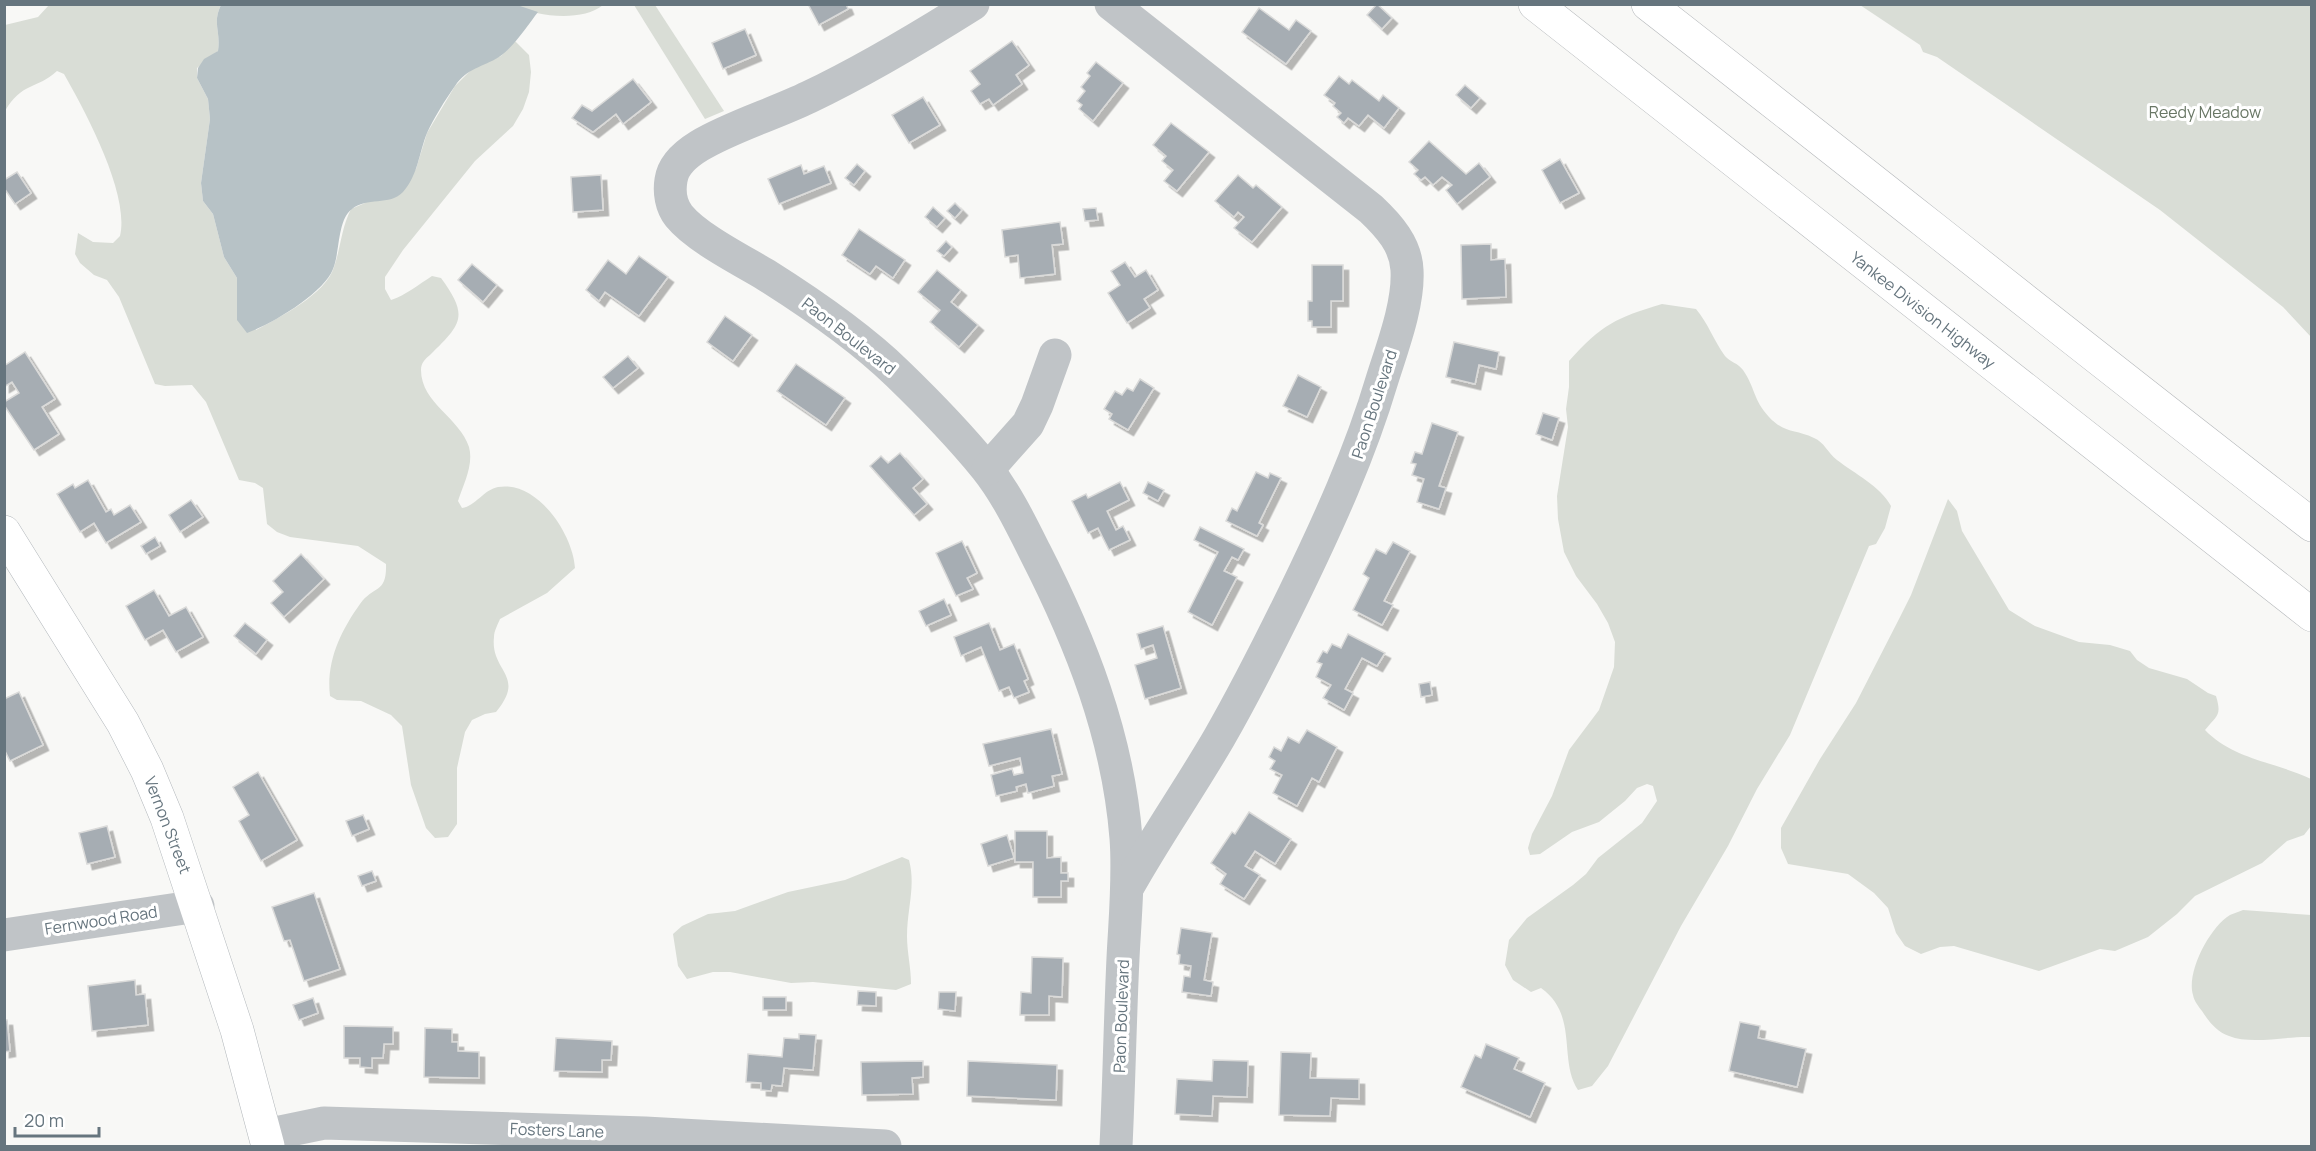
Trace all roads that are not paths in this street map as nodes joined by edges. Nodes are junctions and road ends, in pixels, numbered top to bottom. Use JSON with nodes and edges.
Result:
{"nodes":[{"id":1,"x":973,"y":4,"type":"edge"},
{"id":2,"x":1112,"y":4,"type":"edge"},
{"id":3,"x":1535,"y":4,"type":"edge"},
{"id":4,"x":1648,"y":4,"type":"edge"},
{"id":5,"x":1055,"y":356,"type":"dead end"},
{"id":6,"x":988,"y":469,"type":"junction"},
{"id":7,"x":2312,"y":525,"type":"edge"},
{"id":8,"x":4,"y":532,"type":"edge"},
{"id":9,"x":2312,"y":615,"type":"edge"},
{"id":10,"x":1128,"y":885,"type":"junction"},
{"id":11,"x":198,"y":906,"type":"junction"},
{"id":12,"x":4,"y":935,"type":"edge"},
{"id":13,"x":267,"y":1141,"type":"edge"},
{"id":14,"x":885,"y":1146,"type":"edge"},
{"id":15,"x":1116,"y":1146,"type":"edge"}],
"edges":[{"from":1,"to":6,"type":"street","name":"Paon Boulevard"},
{"from":2,"to":10,"type":"street","name":"Paon Boulevard"},
{"from":3,"to":9,"type":"main road","name":"Yankee Division Highway"},
{"from":4,"to":7,"type":"main road"},
{"from":5,"to":6,"type":"street"},
{"from":6,"to":10,"type":"street","name":"Paon Boulevard"},
{"from":8,"to":11,"type":"main road","name":"Vernon Street"},
{"from":10,"to":15,"type":"street","name":"Paon Boulevard"},
{"from":11,"to":12,"type":"street","name":"Fernwood Road"},
{"from":11,"to":13,"type":"main road","name":"Vernon Street"},
{"from":13,"to":14,"type":"street","name":"Fosters Lane"}]}
